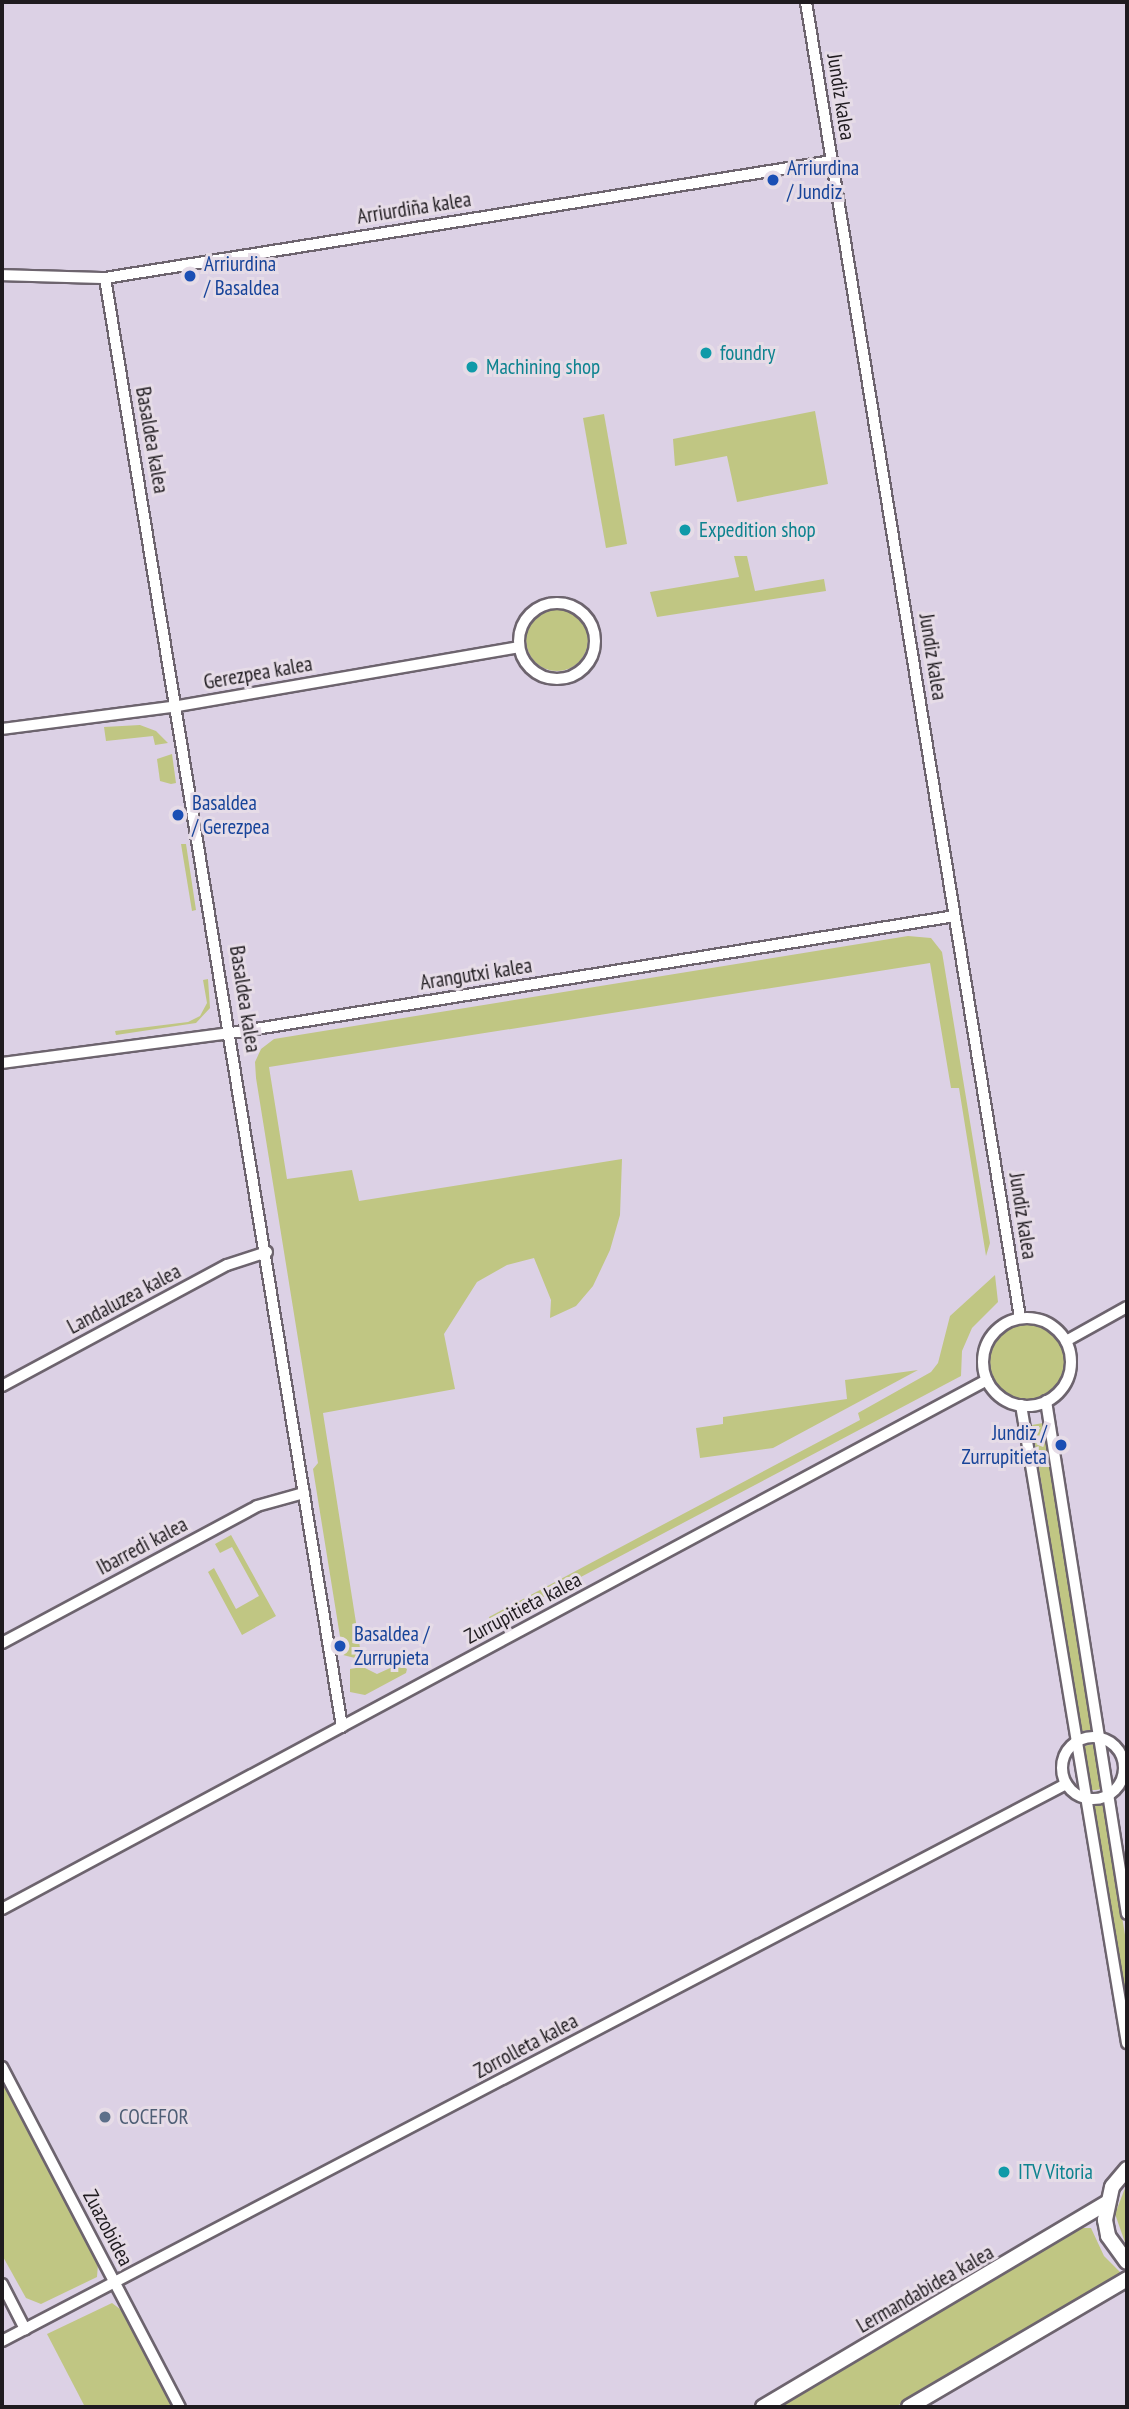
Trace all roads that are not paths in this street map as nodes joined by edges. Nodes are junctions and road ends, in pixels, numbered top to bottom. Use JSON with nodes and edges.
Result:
{"nodes":[{"id":1,"x":806,"y":2,"type":"edge"},
{"id":2,"x":832,"y":161,"type":"junction"},
{"id":3,"x":2,"y":275,"type":"edge"},
{"id":4,"x":105,"y":278,"type":"junction"},
{"id":5,"x":519,"y":647,"type":"junction"},
{"id":6,"x":178,"y":706,"type":"junction"},
{"id":7,"x":2,"y":729,"type":"edge"},
{"id":8,"x":955,"y":916,"type":"junction"},
{"id":9,"x":231,"y":1033,"type":"junction"},
{"id":10,"x":2,"y":1063,"type":"edge"},
{"id":11,"x":267,"y":1252,"type":"junction"},
{"id":12,"x":1127,"y":1307,"type":"edge"},
{"id":13,"x":1020,"y":1318,"type":"junction"},
{"id":14,"x":1066,"y":1341,"type":"junction"},
{"id":15,"x":987,"y":1380,"type":"junction"},
{"id":16,"x":2,"y":1386,"type":"edge"},
{"id":17,"x":1046,"y":1401,"type":"junction"},
{"id":18,"x":1021,"y":1405,"type":"junction"},
{"id":19,"x":304,"y":1493,"type":"junction"},
{"id":20,"x":2,"y":1643,"type":"edge"},
{"id":21,"x":342,"y":1727,"type":"junction"},
{"id":22,"x":1099,"y":1737,"type":"junction"},
{"id":23,"x":1078,"y":1740,"type":"junction"},
{"id":24,"x":1066,"y":1784,"type":"junction"},
{"id":25,"x":1108,"y":1795,"type":"junction"},
{"id":26,"x":1087,"y":1798,"type":"junction"},
{"id":27,"x":2,"y":1909,"type":"edge"},
{"id":28,"x":1127,"y":1914,"type":"edge"},
{"id":29,"x":1127,"y":2043,"type":"edge"},
{"id":30,"x":2,"y":2067,"type":"edge"},
{"id":31,"x":1127,"y":2169,"type":"edge"},
{"id":32,"x":1106,"y":2203,"type":"junction"},
{"id":33,"x":1127,"y":2262,"type":"edge"},
{"id":34,"x":1127,"y":2279,"type":"edge"},
{"id":35,"x":2,"y":2284,"type":"edge"},
{"id":36,"x":116,"y":2284,"type":"junction"},
{"id":37,"x":25,"y":2329,"type":"junction"},
{"id":38,"x":2,"y":2341,"type":"edge"},
{"id":39,"x":180,"y":2407,"type":"edge"},
{"id":40,"x":763,"y":2407,"type":"edge"},
{"id":41,"x":909,"y":2407,"type":"edge"}],
"edges":[{"from":1,"to":2,"type":"street","name":"Jundiz kalea"},
{"from":2,"to":4,"type":"street","name":"Arriurdiña kalea"},
{"from":2,"to":8,"type":"street","name":"Jundiz kalea"},
{"from":3,"to":4,"type":"street","name":"Arriurdiña kalea"},
{"from":4,"to":6,"type":"street","name":"Basaldea kalea"},
{"from":5,"to":5,"type":"street"},
{"from":5,"to":6,"type":"street","name":"Gerezpea kalea"},
{"from":6,"to":7,"type":"street","name":"Gerezpea kalea"},
{"from":6,"to":9,"type":"street","name":"Basaldea kalea"},
{"from":8,"to":9,"type":"street","name":"Arangutxi kalea"},
{"from":8,"to":13,"type":"street","name":"Jundiz kalea"},
{"from":9,"to":10,"type":"street","name":"Arangutxi kalea"},
{"from":9,"to":11,"type":"street","name":"Basaldea kalea"},
{"from":11,"to":16,"type":"street","name":"Landaluzea kalea"},
{"from":11,"to":19,"type":"street","name":"Basaldea kalea"},
{"from":12,"to":14,"type":"street"},
{"from":13,"to":14,"type":"street"},
{"from":13,"to":15,"type":"street"},
{"from":14,"to":17,"type":"street"},
{"from":15,"to":18,"type":"street"},
{"from":15,"to":21,"type":"street","name":"Zurrupitieta kalea"},
{"from":17,"to":18,"type":"street"},
{"from":17,"to":22,"type":"street"},
{"from":18,"to":23,"type":"street"},
{"from":19,"to":20,"type":"street","name":"Ibarredi kalea"},
{"from":19,"to":21,"type":"street","name":"Basaldea kalea"},
{"from":21,"to":27,"type":"street","name":"Zurrupitieta kalea"},
{"from":22,"to":23,"type":"street"},
{"from":22,"to":25,"type":"street"},
{"from":22,"to":25,"type":"street"},
{"from":23,"to":24,"type":"street"},
{"from":23,"to":26,"type":"street"},
{"from":24,"to":26,"type":"street"},
{"from":24,"to":36,"type":"street","name":"Zorrolleta kalea"},
{"from":25,"to":26,"type":"street"},
{"from":25,"to":28,"type":"street"},
{"from":26,"to":29,"type":"street"},
{"from":30,"to":36,"type":"street","name":"Zuazobidea"},
{"from":31,"to":32,"type":"street"},
{"from":32,"to":33,"type":"street"},
{"from":32,"to":40,"type":"street","name":"Lermandabidea kalea"},
{"from":34,"to":41,"type":"street"},
{"from":35,"to":37,"type":"street"},
{"from":36,"to":37,"type":"street","name":"Zorrolleta kalea"},
{"from":36,"to":39,"type":"street","name":"Zuazobidea"},
{"from":37,"to":38,"type":"street","name":"Zorrolleta kalea"}]}
